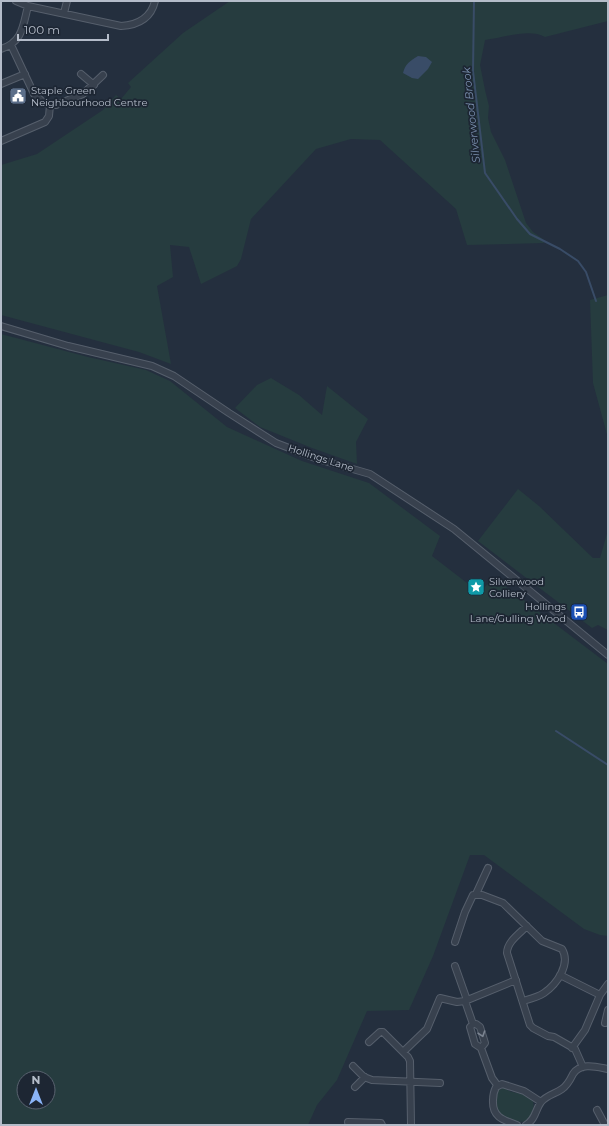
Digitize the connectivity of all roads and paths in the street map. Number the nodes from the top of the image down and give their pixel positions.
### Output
1 (16, 1) edge
2 (67, 1) edge
3 (155, 1) edge
4 (28, 6) junction
5 (64, 13) junction
6 (11, 45) junction
7 (1, 48) edge
8 (25, 74) junction
9 (82, 74) dead end
10 (103, 75) dead end
11 (1, 84) edge
12 (94, 85) junction
13 (50, 105) junction
14 (1, 141) edge
15 (1, 326) edge
16 (608, 655) edge
17 (488, 868) dead end
18 (476, 894) junction
19 (527, 926) junction
20 (455, 942) dead end
21 (455, 966) dead end
22 (560, 975) junction
23 (516, 980) junction
24 (608, 984) edge
25 (600, 995) junction
26 (466, 1000) junction
27 (523, 1001) junction
28 (608, 1010) edge
29 (605, 1023) dead end
30 (473, 1024) junction
31 (370, 1042) dead end
32 (481, 1048) junction
33 (572, 1048) junction
34 (403, 1052) junction
35 (353, 1066) dead end
36 (583, 1067) junction
37 (608, 1069) edge
38 (365, 1077) junction
39 (411, 1082) junction
40 (440, 1083) dead end
41 (498, 1086) junction
42 (355, 1087) dead end
43 (542, 1102) junction
44 (597, 1110) dead end
45 (348, 1122) dead end
46 (530, 1124) edge
47 (382, 1125) edge
48 (410, 1125) edge
49 (517, 1125) edge
50 (605, 1125) edge

1 - 4 street
2 - 5 street
3 - 5 street
4 - 5 street
4 - 6 street
6 - 7 street
6 - 8 street
8 - 11 street
8 - 13 street
9 - 12 street
10 - 12 street
12 - 13 street
13 - 14 street
15 - 16 street, Hollings Lane
17 - 18 street
18 - 19 street
18 - 20 street
19 - 22 street
19 - 23 street
21 - 26 street
22 - 25 street
22 - 27 street
23 - 26 street
23 - 27 street
24 - 25 street
25 - 33 street
26 - 30 street
26 - 34 street
27 - 33 street
28 - 29 street
30 - 32 street
30 -> 32 street
31 - 34 street
32 - 41 street
33 - 36 street
34 - 39 street
35 - 38 street
36 - 37 street
36 - 43 street
38 - 39 street
38 - 42 street
39 - 40 street
39 - 48 street
41 - 43 street
41 - 49 street
43 - 46 street
44 - 50 street
45 - 47 street

